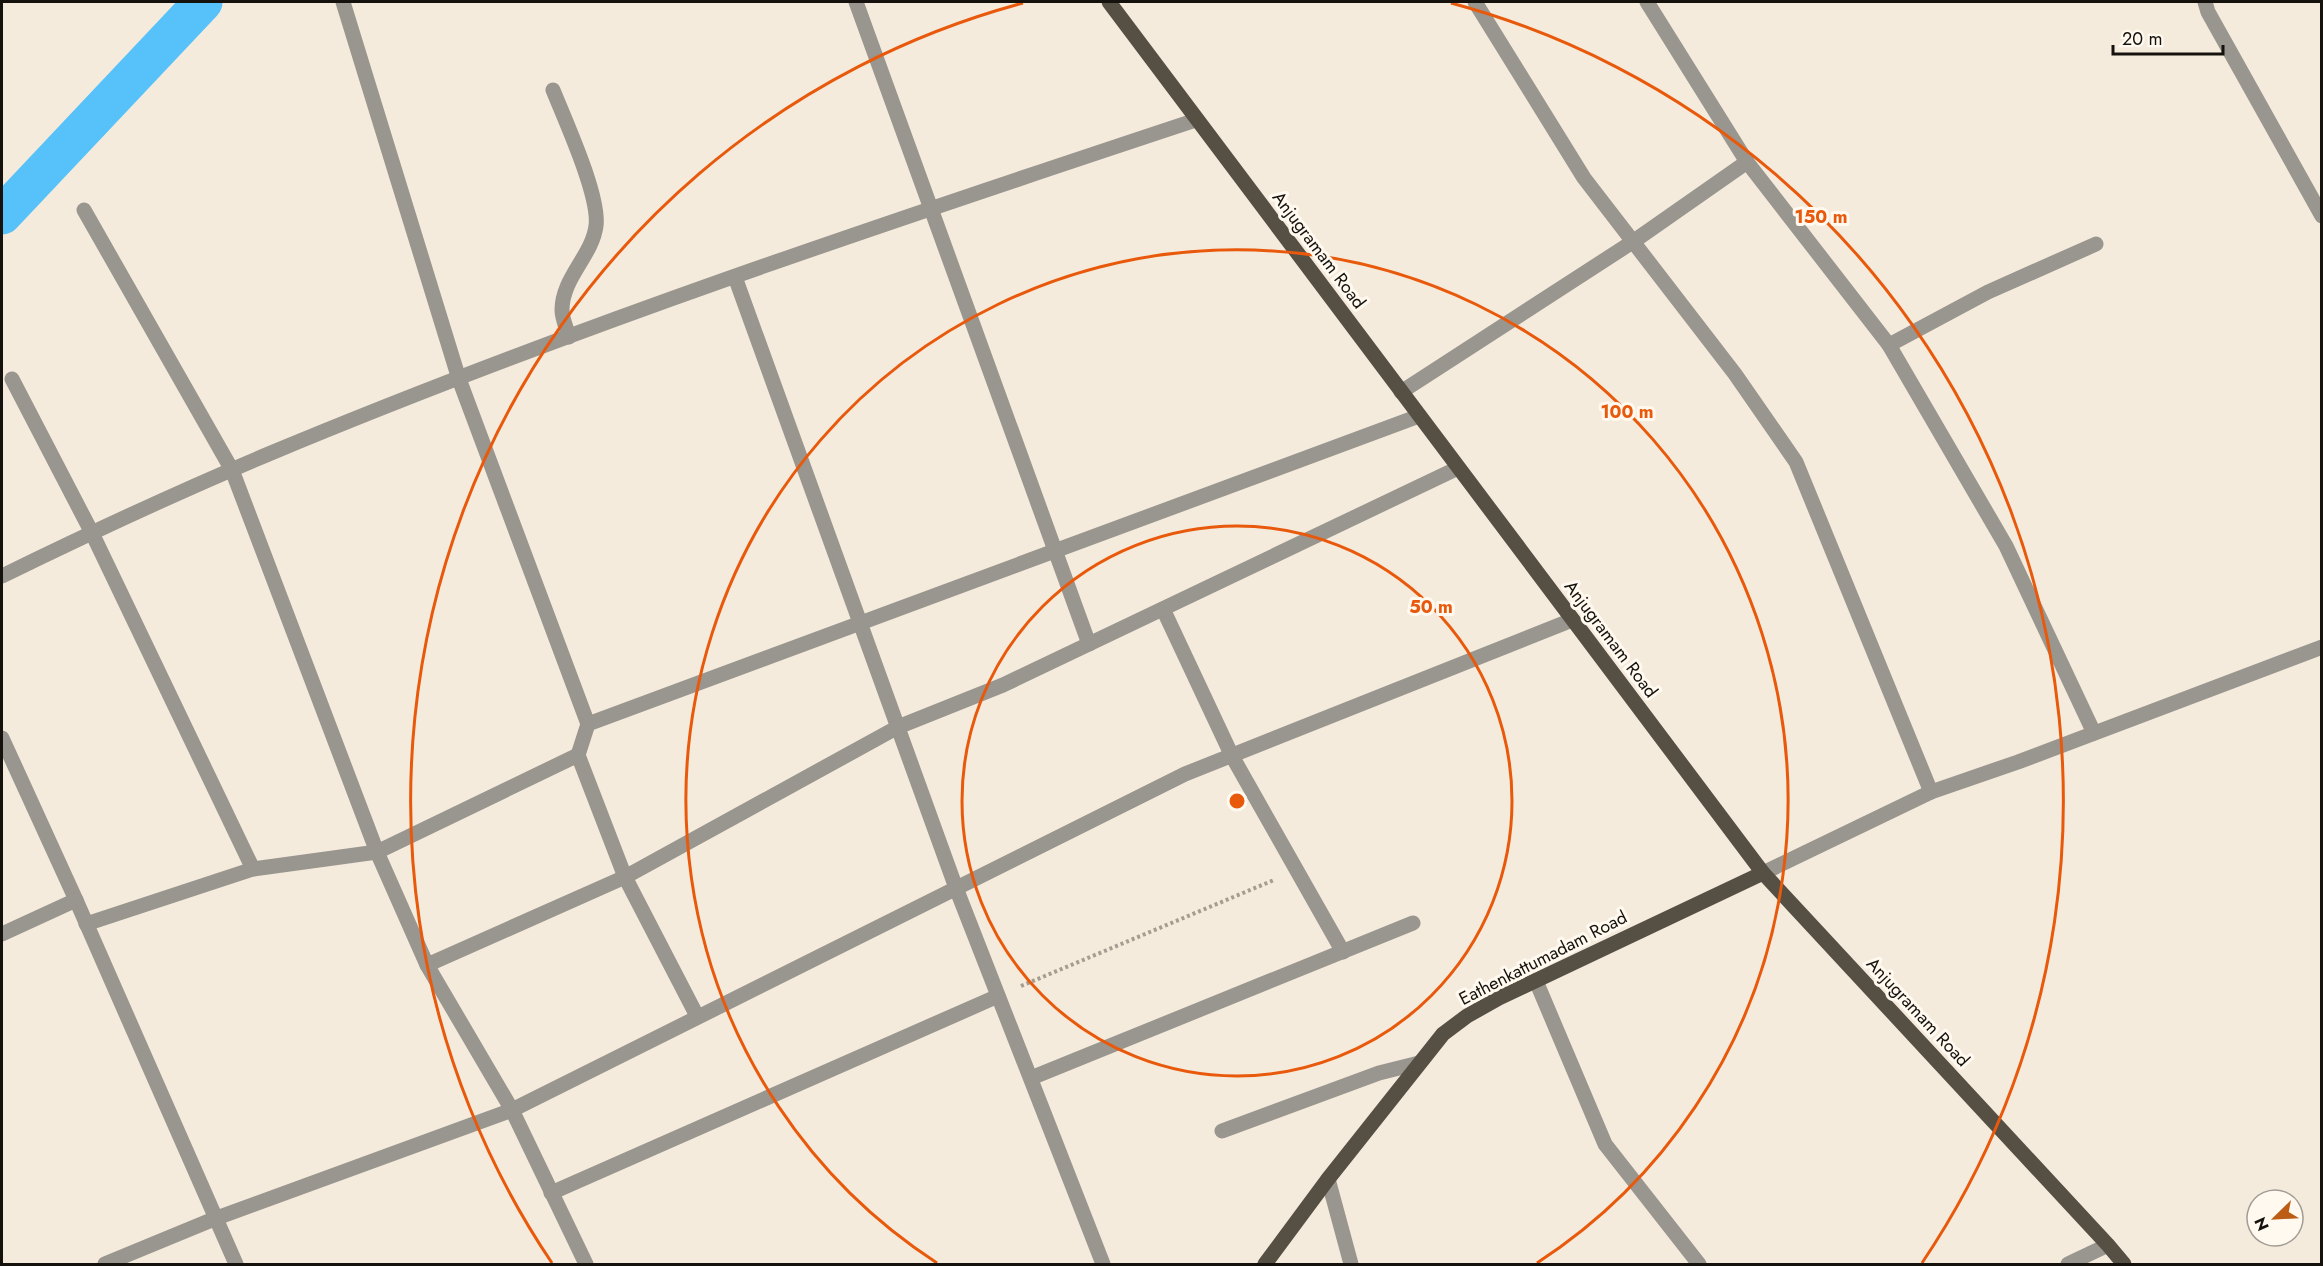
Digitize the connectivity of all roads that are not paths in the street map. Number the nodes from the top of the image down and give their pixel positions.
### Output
1 (343, 2) edge
2 (856, 2) edge
3 (1109, 2) edge
4 (1475, 2) edge
5 (1647, 2) edge
6 (2205, 2) edge
7 (553, 90) dead end
8 (1196, 120) junction
9 (1748, 162) junction
10 (931, 208) junction
11 (84, 210) dead end
12 (2322, 216) edge
13 (1634, 241) junction
14 (2096, 244) dead end
15 (735, 277) junction
16 (569, 337) junction
17 (1889, 345) junction
18 (12, 379) dead end
19 (459, 379) junction
20 (1401, 392) junction
21 (1419, 416) junction
22 (1458, 468) junction
23 (232, 470) junction
24 (92, 533) junction
25 (1055, 550) junction
26 (2, 576) edge
27 (1163, 609) junction
28 (1572, 620) junction
29 (860, 622) junction
30 (1089, 644) junction
31 (2322, 647) edge
32 (588, 724) junction
33 (898, 727) junction
34 (2094, 733) junction
35 (2, 738) edge
36 (578, 754) junction
37 (1232, 756) junction
38 (1931, 792) junction
39 (377, 852) junction
40 (253, 869) junction
41 (1763, 873) junction
42 (625, 877) junction
43 (956, 888) junction
44 (76, 900) junction
45 (1413, 923) dead end
46 (86, 924) junction
47 (2, 934) edge
48 (1343, 952) junction
49 (427, 965) junction
50 (1536, 981) junction
51 (998, 996) junction
52 (697, 1016) junction
53 (1419, 1063) junction
54 (1031, 1078) junction
55 (512, 1110) junction
56 (1222, 1131) dead end
57 (1328, 1179) junction
58 (551, 1192) junction
59 (214, 1219) junction
60 (2108, 1245) junction
61 (105, 1264) edge
62 (236, 1264) edge
63 (586, 1264) edge
64 (1104, 1264) edge
65 (1264, 1264) edge
66 (1351, 1264) edge
67 (1699, 1264) edge
68 (2068, 1264) edge
69 (2124, 1264) edge

1 - 19 street
2 - 10 street
3 - 8 main road, Anjugramam Road
4 - 13 street
5 - 9 street
6 - 12 street
7 - 16 street
8 - 10 street
8 - 20 main road, Anjugramam Road
9 - 13 street
9 - 17 street
10 - 15 street
10 - 25 street
11 - 23 street
13 - 20 street
13 - 38 street
14 - 17 street
15 - 16 street
15 - 29 street
16 - 19 street
17 - 34 street
18 - 24 street
19 - 23 street
19 - 32 street
20 - 21 main road, Anjugramam Road
21 - 22 main road, Anjugramam Road
21 - 25 street
22 - 27 street
22 - 28 main road, Anjugramam Road
23 - 24 street
23 - 39 street
24 - 26 street
24 - 40 street
25 - 29 street
25 - 30 street
27 - 30 street
27 - 37 street
28 - 37 street
28 - 41 main road, Anjugramam Road
29 - 32 street
29 - 33 street
30 - 33 street
31 - 34 street
32 - 36 street
33 - 42 street
33 - 43 street
34 - 38 street
35 - 44 street
36 - 39 street
36 - 42 street
37 - 43 street
37 - 48 street
38 - 41 street
39 - 40 street
39 - 49 street
40 - 46 street
41 - 50 main road, Eathenkattumadam Road
41 - 60 main road, Anjugramam Road
42 - 49 street
42 - 52 street
43 - 51 street
43 - 52 street
44 - 46 street
44 - 47 street
45 - 48 street
46 - 59 street
48 - 54 street
49 - 55 street
50 - 53 main road, Eathenkattumadam Road
50 - 67 street
51 - 54 street
51 - 58 street
52 - 55 street
53 - 56 street
53 - 57 main road, Eathenkattumadam Road
54 - 64 street
55 - 58 street
55 - 59 street
57 - 65 main road, Eathenkattumadam Road
57 - 66 street
58 - 63 street
59 - 61 street
59 - 62 street
60 - 68 street
60 - 69 main road, Anjugramam Road

